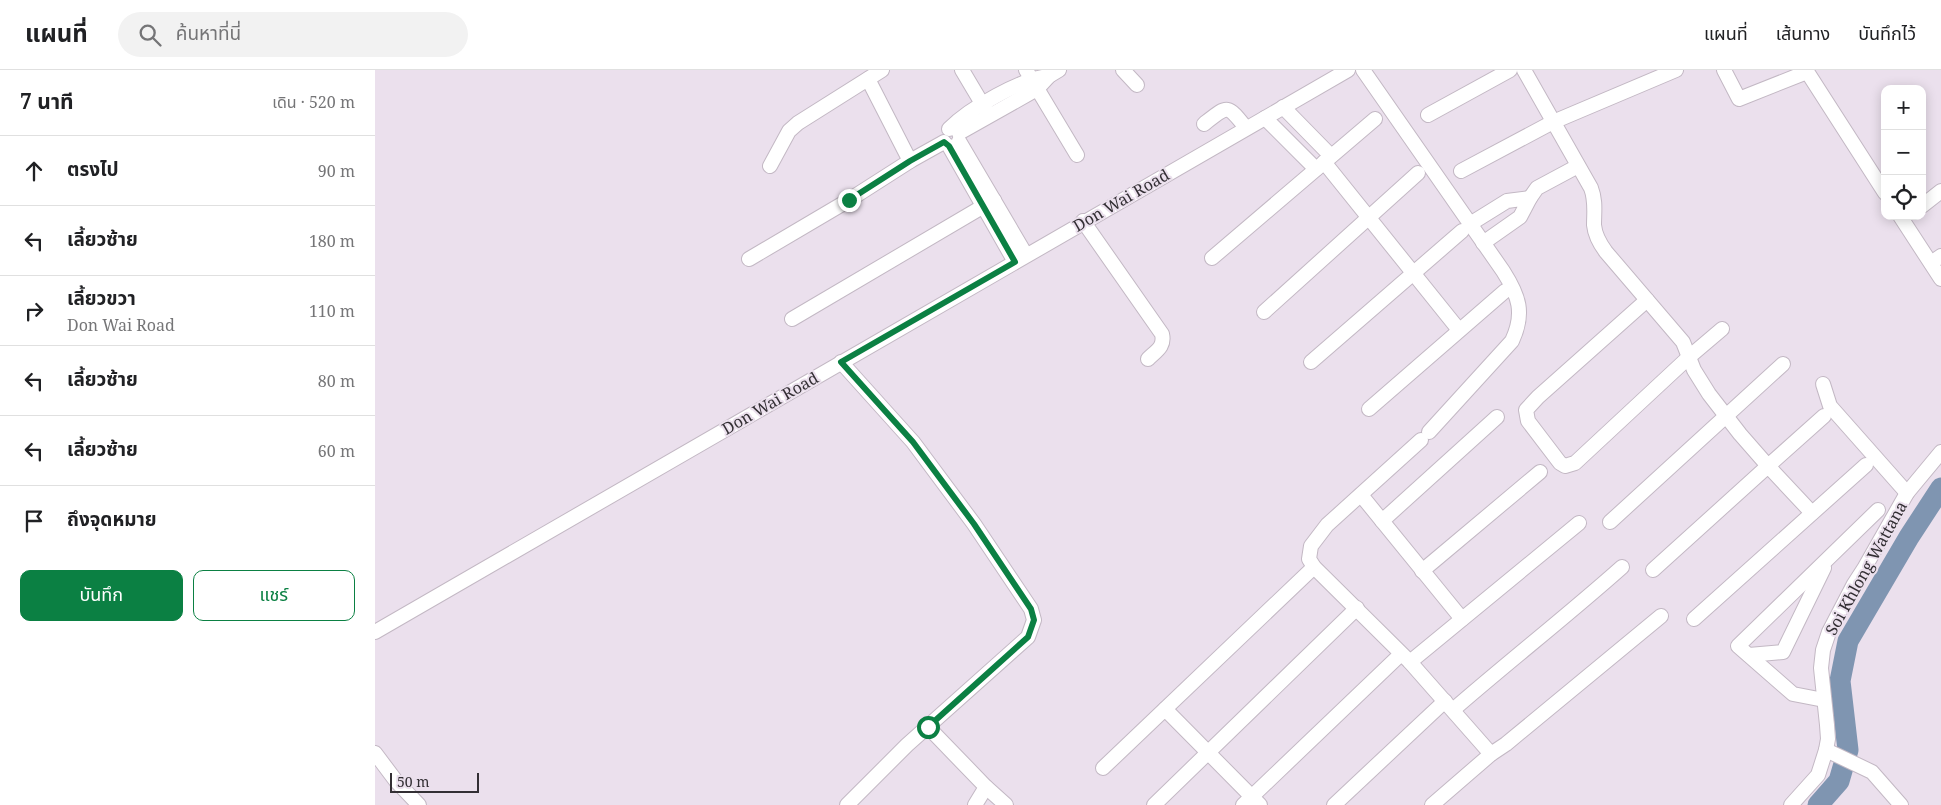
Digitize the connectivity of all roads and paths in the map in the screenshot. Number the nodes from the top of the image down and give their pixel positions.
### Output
1 (882, 70) edge
2 (962, 70) edge
3 (1123, 70) edge
4 (1363, 70) edge
5 (1510, 70) edge
6 (1524, 70) edge
7 (1676, 70) edge
8 (1724, 70) edge
9 (1807, 71) edge
10 (1339, 72) edge
11 (1054, 73) edge
12 (868, 79) junction
13 (1031, 79) edge
14 (1137, 85) dead end
15 (1283, 107) junction
16 (986, 110) junction
17 (1428, 115) dead end
18 (1265, 118) junction
19 (1375, 119) dead end
20 (1553, 122) junction
21 (1204, 124) dead end
22 (1246, 128) junction
23 (952, 138) junction
24 (1077, 155) dead end
25 (910, 161) junction
26 (1324, 162) junction
27 (770, 166) dead end
28 (1578, 166) junction
29 (1461, 171) dead end
30 (1418, 173) dead end
31 (1881, 187) edge
32 (1941, 191) edge
33 (1530, 198) junction
34 (989, 203) junction
35 (1926, 203) edge
36 (1369, 218) junction
37 (1906, 220) edge
38 (1083, 221) junction
39 (1466, 227) junction
40 (1483, 243) junction
41 (1021, 258) junction
42 (1212, 258) dead end
43 (749, 259) dead end
44 (1936, 260) edge
45 (1414, 273) junction
46 (1941, 279) edge
47 (1505, 291) dead end
48 (1647, 300) junction
49 (1263, 312) dead end
50 (792, 320) dead end
51 (1722, 329) dead end
52 (1459, 330) junction
53 (1689, 356) junction
54 (1147, 359) dead end
55 (841, 362) junction
56 (1311, 362) dead end
57 (1783, 364) dead end
58 (1823, 384) dead end
59 (1369, 409) dead end
60 (1824, 416) dead end
61 (1725, 417) junction
62 (1497, 418) dead end
63 (1941, 452) edge
64 (1866, 465) dead end
65 (1768, 466) junction
66 (1540, 472) dead end
67 (1907, 493) junction
68 (1361, 495) junction
69 (1878, 510) dead end
70 (1812, 513) junction
71 (1382, 521) junction
72 (1610, 522) dead end
73 (1579, 524) dead end
74 (1828, 559) junction
75 (1314, 567) junction
76 (1622, 567) dead end
77 (1421, 570) junction
78 (1653, 570) dead end
79 (1357, 608) junction
80 (1661, 616) dead end
81 (1462, 619) junction
82 (1694, 619) dead end
83 (375, 632) edge
84 (1749, 655) junction
85 (1406, 658) junction
86 (1824, 700) junction
87 (1449, 706) junction
88 (1165, 709) junction
89 (928, 727) junction
90 (1830, 752) junction
91 (375, 753) edge
92 (1208, 753) junction
93 (1491, 754) junction
94 (1103, 768) dead end
95 (986, 787) junction
96 (1252, 802) edge
97 (419, 805) edge
98 (847, 805) edge
99 (975, 805) edge
100 (1006, 805) edge
101 (1154, 805) edge
102 (1334, 805) edge
103 (1432, 805) edge
104 (1791, 805) edge
105 (1901, 805) edge

1 - 12 street
2 - 16 street
3 - 14 street
4 - 39 street
5 - 17 street
6 - 20 street
7 - 20 street
8 - 9 street
9 - 31 street
10 - 15 street, Don Wai Road
11 - 13 street
12 - 25 street
12 - 27 street
13 - 16 street
13 - 24 street
15 - 18 street, Don Wai Road
15 - 26 street
16 - 23 street
18 - 22 street, Don Wai Road
18 - 26 street
19 - 26 street
20 - 28 street
20 - 29 street
21 - 22 street
22 - 38 street, Don Wai Road
23 - 25 street
23 - 34 street
25 - 43 street
26 - 36 street
26 - 42 street
28 - 33 street
28 - 48 street
30 - 36 street
32 - 35 street
33 - 39 street
33 - 40 street
34 - 41 street
34 - 50 street
36 - 45 street
36 - 49 street
37 - 44 street
38 - 41 street, Don Wai Road
38 - 54 street
39 - 40 street
39 - 45 street
40 - 68 street
41 - 55 street, Don Wai Road
44 - 46 street
45 - 52 street
45 - 56 street
47 - 52 street
48 - 53 street
48 - 53 street
51 - 53 street
52 - 59 street
53 - 61 street
55 - 83 street, Don Wai Road
55 - 89 street
57 - 61 street
58 - 67 street
60 - 65 street
61 - 65 street
61 - 72 street
62 - 71 street
63 - 67 street, Soi Khlong Wattana
64 - 70 street
65 - 70 street
65 - 78 street
66 - 77 street
67 - 86 street, Soi Khlong Wattana
68 - 71 street
68 - 75 street
69 - 74 street
70 - 82 street
71 - 77 street
73 - 81 street
74 - 84 street
74 - 84 street
75 - 79 street
75 - 88 street
76 - 87 street
77 - 81 street
79 - 85 street
79 - 92 street
80 - 93 street
81 - 85 street
84 - 86 street
85 - 87 street
85 - 96 street
86 - 90 street, Soi Khlong Wattana
87 - 93 street
87 - 102 street
88 - 92 street
88 - 94 street
89 - 95 street
89 - 98 street
90 - 104 street, Soi Khlong Wattana
90 - 105 street
91 - 97 street
92 - 96 street
92 - 101 street
93 - 103 street
95 - 99 street
95 - 100 street

